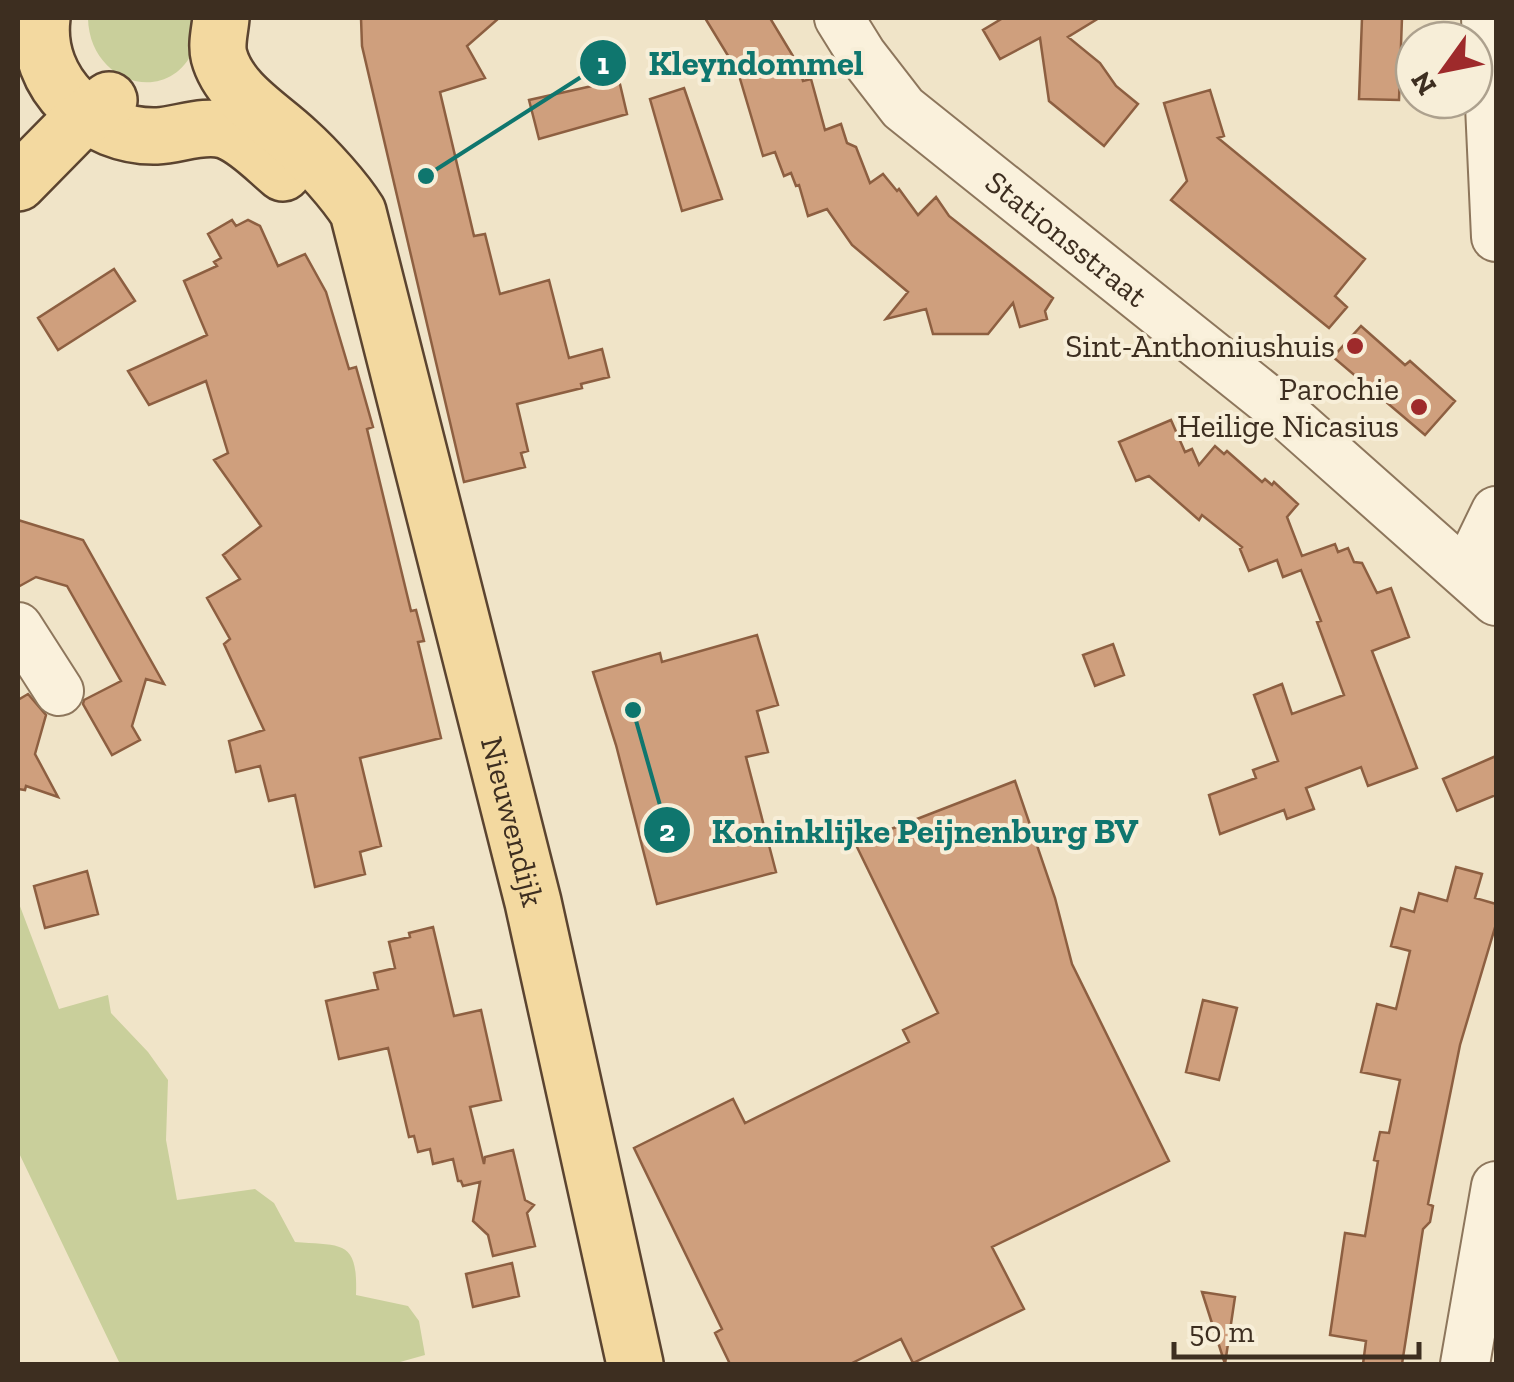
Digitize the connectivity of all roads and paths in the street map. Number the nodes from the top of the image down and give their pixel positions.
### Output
1 (42, 18) edge
2 (68, 18) edge
3 (839, 18) edge
4 (1486, 18) edge
5 (234, 40) edge
6 (90, 106) junction
7 (18, 135) edge
8 (18, 183) edge
9 (18, 208) edge
10 (1496, 237) edge
11 (376, 282) junction
12 (1496, 511) edge
13 (1481, 587) edge
14 (23, 646) edge
15 (59, 690) dead end
16 (1496, 1186) edge
17 (634, 1364) edge
18 (1465, 1364) edge

1 - 6 main road
2 - 6 main road
3 - 13 street, Stationsstraat
4 - 10 street
5 - 6 main road
5 - 11 main road, Nieuwendijk
6 - 7 main road
6 - 8 main road
6 - 9 main road
6 - 11 main road, Nieuwendijk
11 - 17 main road, Nieuwendijk
12 - 13 street
14 - 15 street
16 - 18 street

